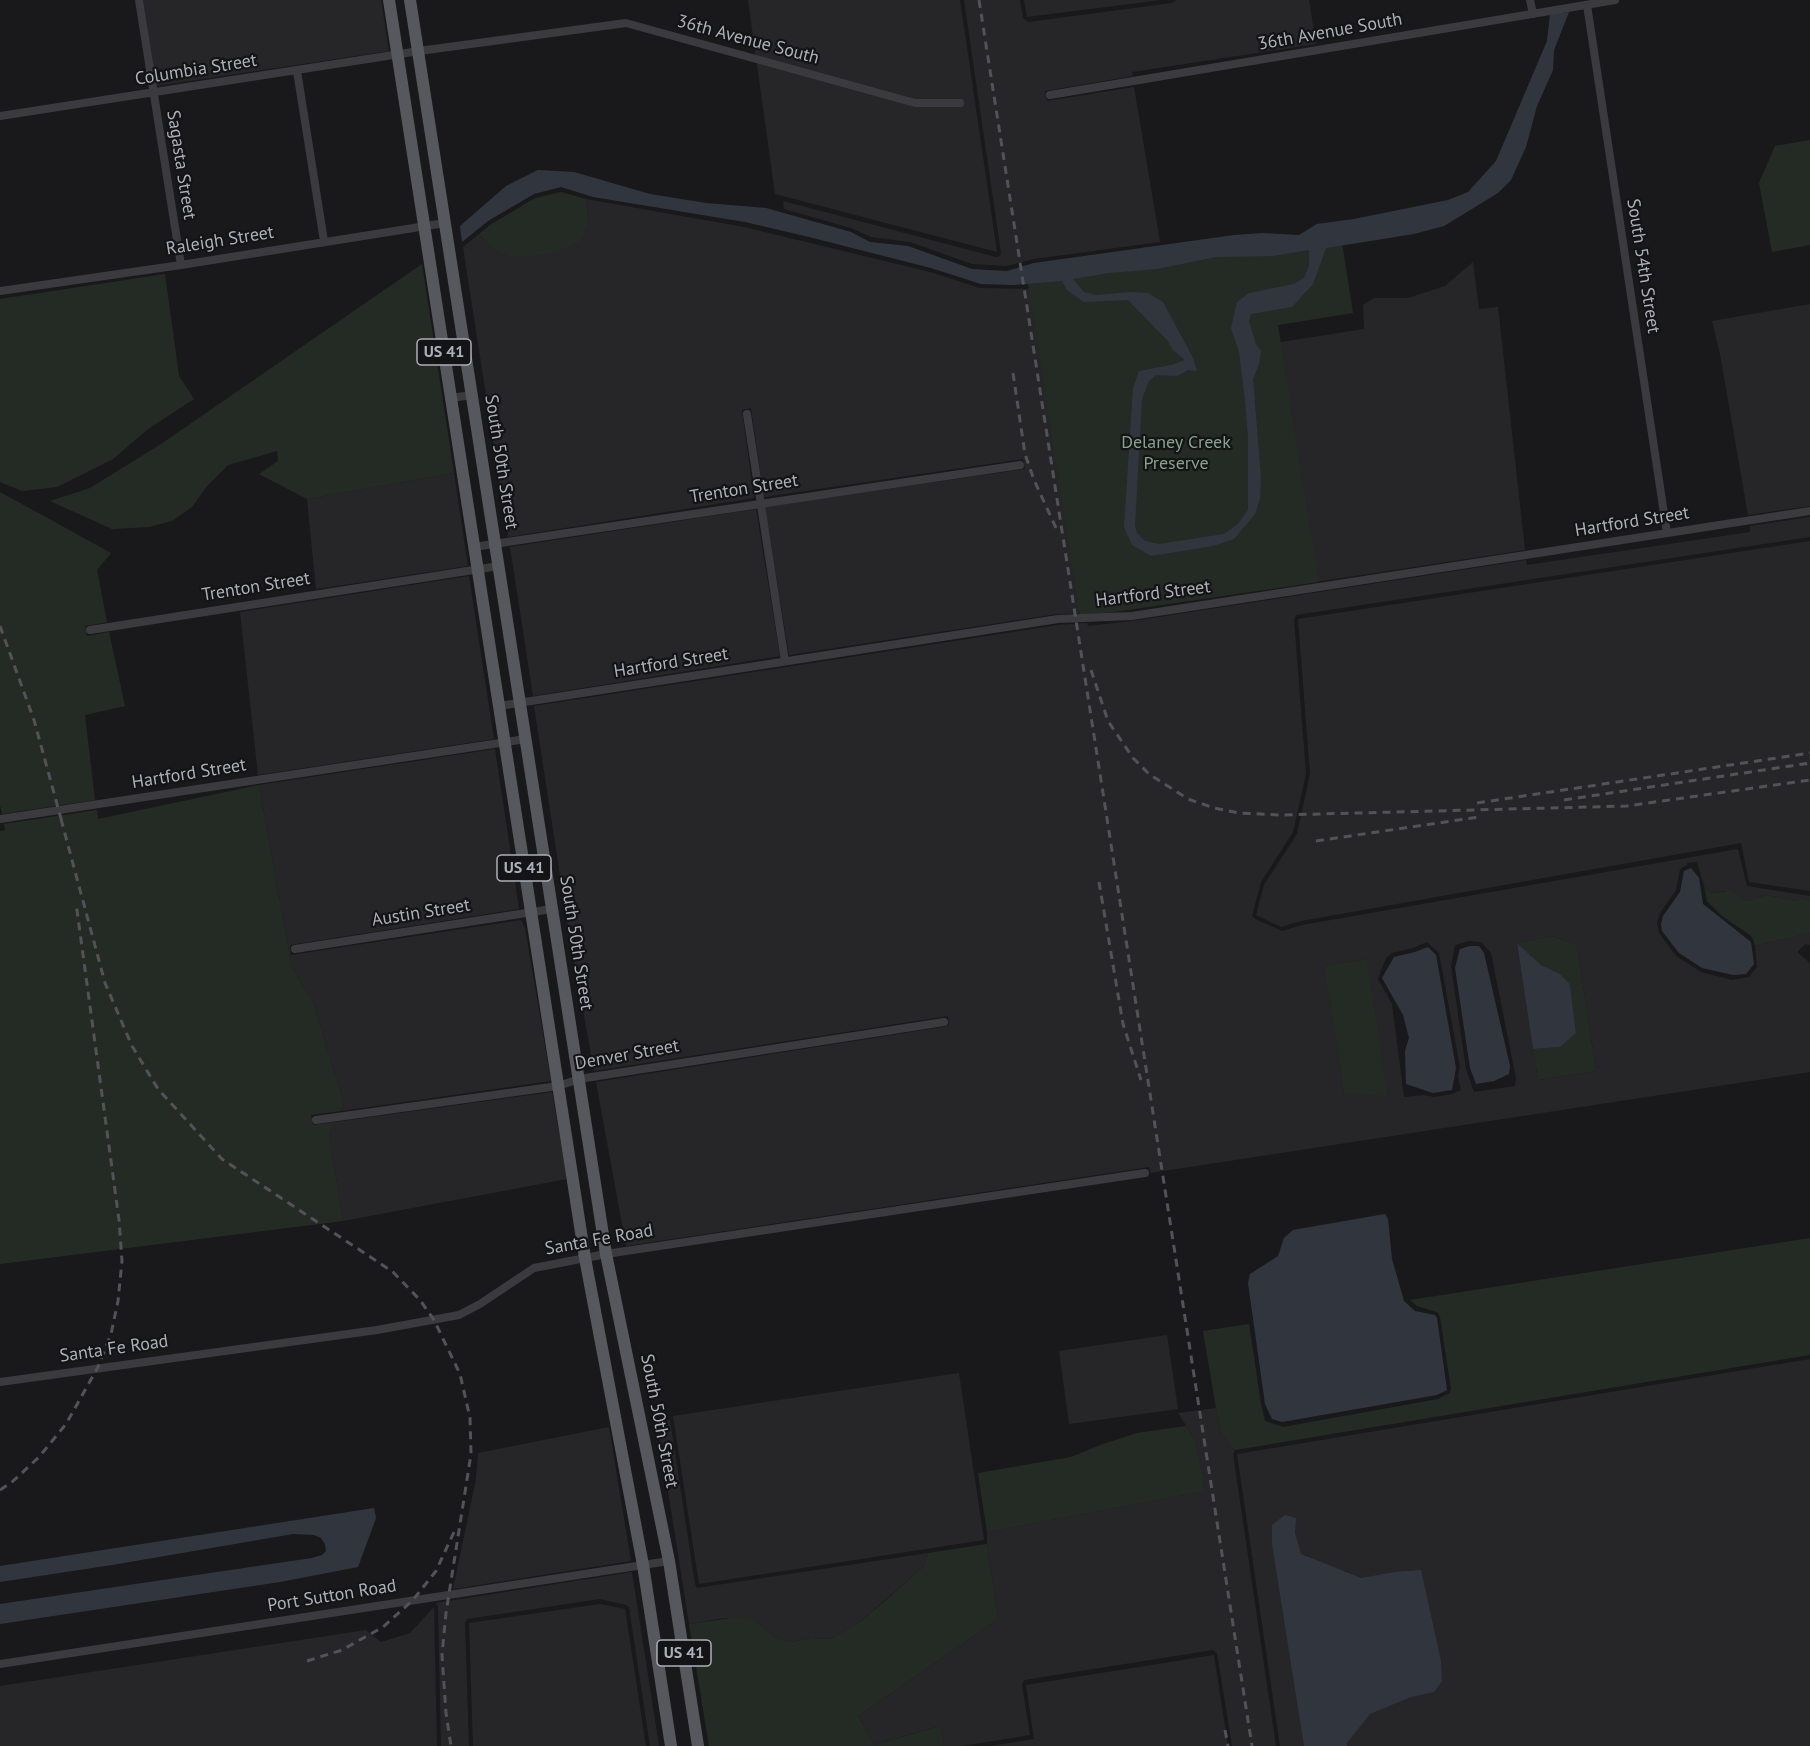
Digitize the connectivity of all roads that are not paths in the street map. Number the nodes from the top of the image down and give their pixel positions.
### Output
1 (139, 0) edge
2 (389, 0) edge
3 (410, 0) edge
4 (1530, 0) edge
5 (1615, 0) edge
6 (1587, 4) junction
7 (1533, 14) junction
8 (419, 51) junction
9 (397, 55) junction
10 (297, 71) junction
11 (152, 93) junction
12 (1050, 95) dead end
13 (960, 103) dead end
14 (0, 116) edge
15 (445, 223) junction
16 (424, 226) junction
17 (324, 241) junction
18 (181, 265) junction
19 (0, 291) edge
20 (472, 395) junction
21 (451, 398) junction
22 (747, 414) dead end
23 (1020, 465) dead end
24 (760, 503) junction
25 (1810, 511) edge
26 (1667, 533) junction
27 (495, 544) junction
28 (474, 547) junction
29 (499, 566) junction
30 (477, 570) junction
31 (90, 630) dead end
32 (785, 661) junction
33 (520, 703) junction
34 (499, 706) junction
35 (526, 740) junction
36 (504, 743) junction
37 (0, 819) edge
38 (552, 909) junction
39 (531, 913) junction
40 (295, 949) dead end
41 (944, 1022) dead end
42 (579, 1079) junction
43 (558, 1086) junction
44 (316, 1119) dead end
45 (1145, 1173) dead end
46 (606, 1254) junction
47 (585, 1258) junction
48 (0, 1382) edge
49 (669, 1561) junction
50 (643, 1565) junction
51 (0, 1664) edge
52 (671, 1746) edge
53 (698, 1746) edge

1 - 11 street, Sagasta Street
2 - 9 main road, US 41
3 - 8 main road, South 50th Street / US 41
4 - 7 street
5 - 6 street, 36th Avenue South
6 - 7 street, 36th Avenue South
6 - 26 street, South 54th Street
7 - 12 street, 36th Avenue South
8 - 9 street, 36th Avenue South
8 - 13 street, 36th Avenue South
8 - 15 main road, South 50th Street / US 41
9 - 10 street, Columbia Street
9 - 16 main road, US 41
10 - 11 street, Columbia Street
10 - 17 street
11 - 14 street, Columbia Street
11 - 18 street, Sagasta Street
15 - 16 street, Raleigh Street
15 - 20 main road, South 50th Street / US 41
16 - 17 street, Raleigh Street
16 - 21 main road, US 41
17 - 18 street, Raleigh Street
18 - 19 street, Raleigh Street
20 - 21 street
20 - 27 main road, South 50th Street / US 41
21 - 28 main road, US 41
22 - 24 street
23 - 24 street, Trenton Street
24 - 27 street, Trenton Street
24 - 32 street
25 - 26 street, Hartford Street
26 - 32 street, Hartford Street
27 - 28 street, Trenton Street
27 - 29 main road, South 50th Street / US 41
28 - 30 main road, US 41
29 - 30 street, Trenton Street
29 - 33 main road, South 50th Street / US 41
30 - 31 street, Trenton Street
30 - 34 main road, US 41
32 - 33 street, Hartford Street
33 - 34 street, Hartford Street
33 - 35 main road, South 50th Street / US 41
34 - 36 main road, US 41
35 - 36 street, Hartford Street
35 - 38 main road, South 50th Street / US 41
36 - 37 street, Hartford Street
36 - 39 main road, US 41
38 - 39 street, Austin Street
38 - 42 main road, South 50th Street / US 41
39 - 40 street, Austin Street
39 - 43 main road, US 41
41 - 42 street, Denver Street
42 - 43 street, Denver Street
42 - 46 main road, South 50th Street / US 41
43 - 44 street, Denver Street
43 - 47 main road, US 41
45 - 46 street, Santa Fe Road
46 - 47 street, Santa Fe Road
46 - 49 main road, South 50th Street / US 41
47 - 48 street, Santa Fe Road
47 - 50 main road, US 41
49 - 50 street, Port Sutton Road
49 - 53 main road, South 50th Street / US 41
50 - 51 street, Port Sutton Road
50 - 52 main road, US 41

